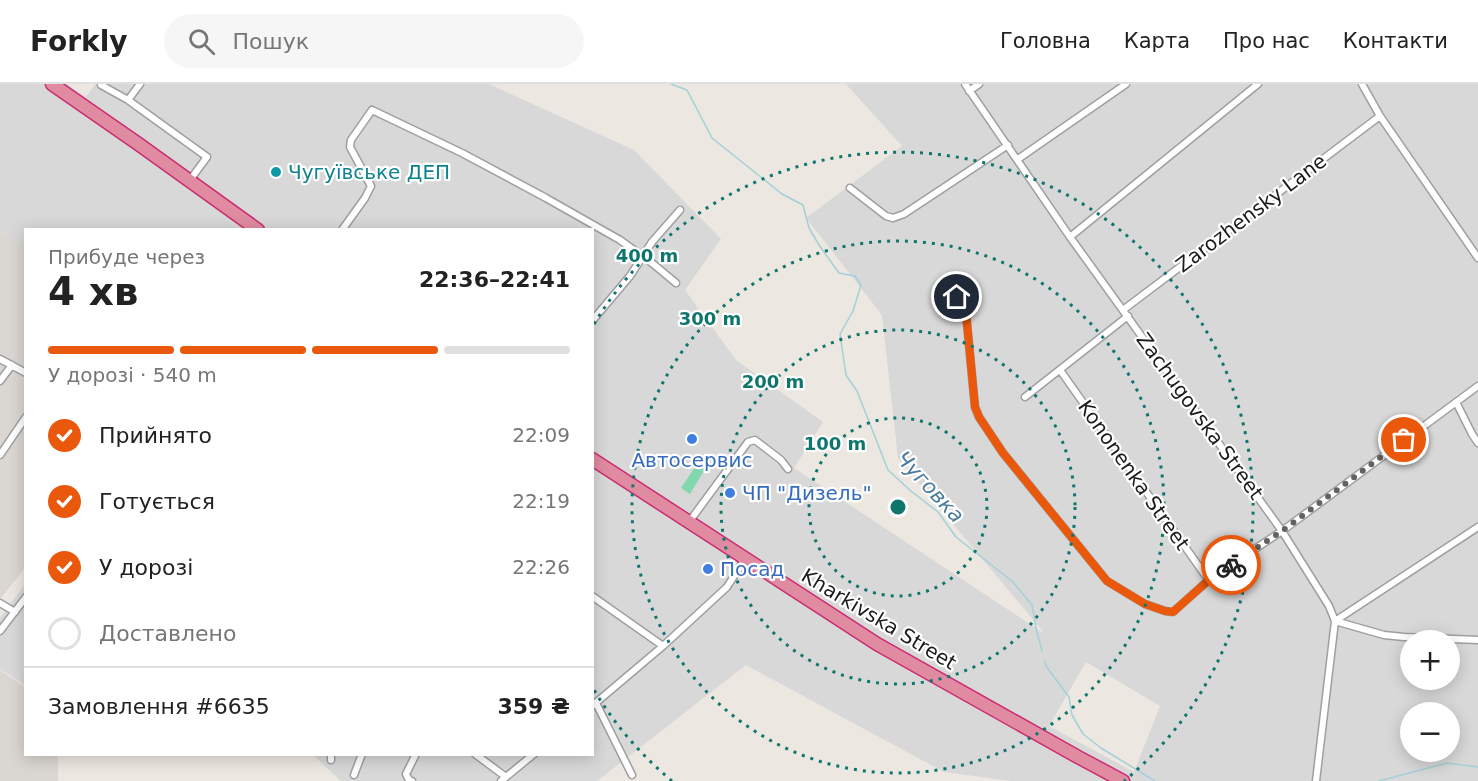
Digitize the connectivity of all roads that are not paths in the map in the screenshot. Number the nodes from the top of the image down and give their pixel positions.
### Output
1 (52, 84) edge
2 (140, 84) edge
3 (964, 84) edge
4 (979, 84) edge
5 (1126, 84) edge
6 (1258, 84) edge
7 (101, 85) edge
8 (1364, 85) edge
9 (969, 90) junction
10 (128, 100) junction
11 (1380, 116) junction
12 (1008, 145) junction
13 (1018, 159) junction
14 (190, 180) junction
15 (850, 188) dead end
16 (680, 210) dead end
17 (255, 228) edge
18 (343, 228) edge
19 (1070, 237) junction
20 (642, 258) junction
21 (1478, 258) edge
22 (676, 284) dead end
23 (957, 297) dead end
24 (1123, 310) junction
25 (1128, 316) junction
26 (594, 319) edge
27 (0, 359) edge
28 (12, 364) junction
29 (1060, 370) junction
30 (24, 372) edge
31 (0, 381) edge
32 (1478, 386) edge
33 (1025, 396) dead end
34 (1456, 402) junction
35 (24, 420) edge
36 (1478, 443) edge
37 (0, 455) edge
38 (594, 460) edge
39 (788, 470) dead end
40 (689, 522) junction
41 (1478, 527) edge
42 (1282, 531) junction
43 (745, 559) junction
44 (1211, 578) junction
45 (594, 597) edge
46 (24, 600) edge
47 (0, 603) edge
48 (15, 612) junction
49 (1335, 621) junction
50 (0, 631) edge
51 (1478, 640) edge
52 (663, 646) junction
53 (594, 705) edge
54 (361, 756) edge
55 (415, 756) edge
56 (478, 756) edge
57 (532, 756) edge
58 (632, 775) dead end
59 (354, 776) dead end
60 (504, 779) edge
61 (412, 781) edge
62 (1123, 781) edge
63 (1316, 781) edge

1 - 14 highway
2 - 10 street
3 - 9 street, Zachugovska Street
4 - 9 street
5 - 13 street
6 - 19 street
7 - 10 street
8 - 11 street
9 - 12 street, Zachugovska Street
10 - 14 street
11 - 21 street
11 - 24 street, Zarozhensky Lane
12 - 13 street, Zachugovska Street
12 - 15 street
13 - 19 street, Zachugovska Street
14 - 17 highway
16 - 20 street
18 - 20 street
19 - 24 street, Zachugovska Street
20 - 22 street
20 - 26 street
23 - 44 street
24 - 25 street, Zachugovska Street
25 - 29 street
25 - 42 street, Zachugovska Street
27 - 28 street
28 - 30 street
28 - 31 street
29 - 33 street
29 - 44 street, Kononenka Street
32 - 34 street
34 - 36 street
34 - 42 street
35 - 37 street
38 - 40 highway, Kharkivska Street
39 - 40 street
40 - 43 highway, Kharkivska Street
41 - 49 street
42 - 44 street
42 - 49 street, Zachugovska Street
43 - 52 street
43 - 62 highway, Kharkivska Street
45 - 52 street
46 - 48 street
47 - 48 street
48 - 50 street
49 - 51 street
49 - 63 street
52 - 53 street
53 - 58 street
54 - 59 street
55 - 61 street
56 - 60 street
57 - 60 street

